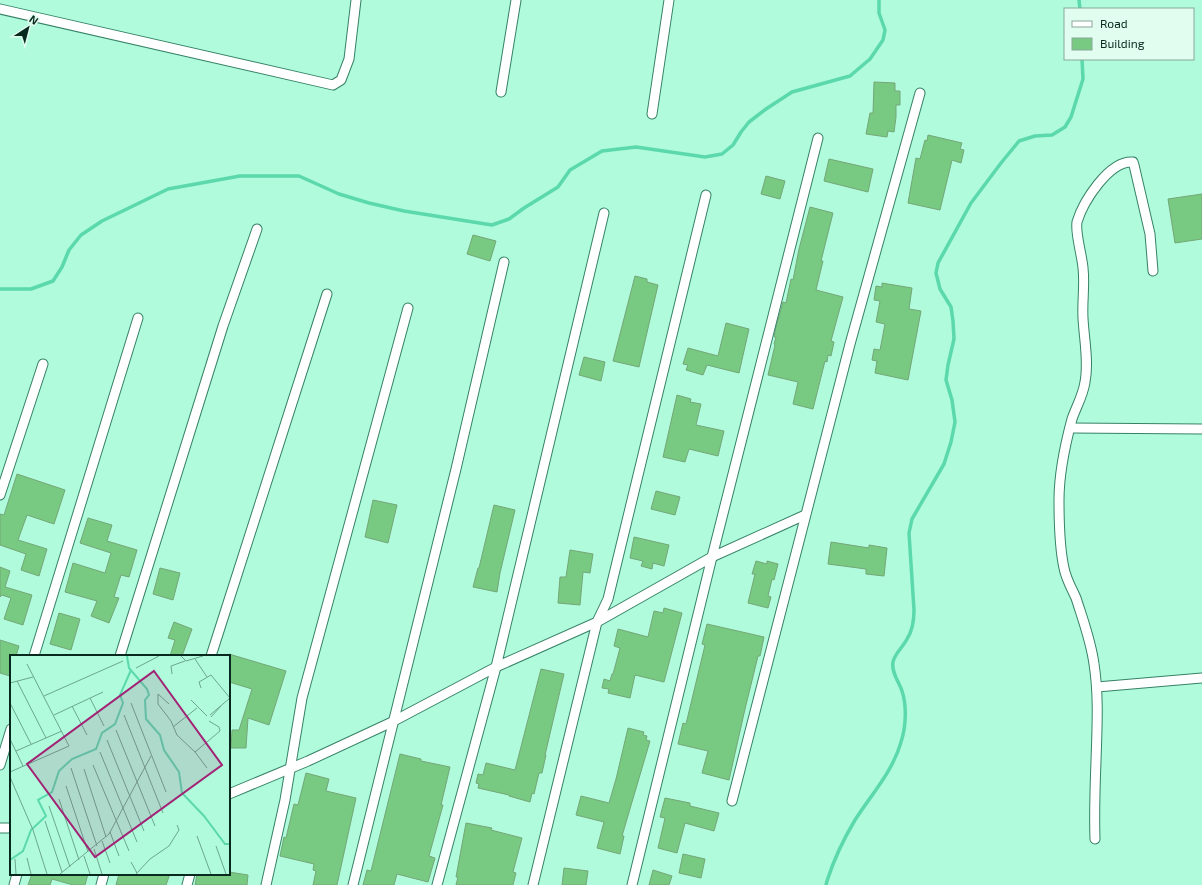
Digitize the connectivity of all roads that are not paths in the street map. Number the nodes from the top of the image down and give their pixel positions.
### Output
1 (356, 0) edge
2 (516, 0) edge
3 (669, 0) edge
4 (0, 9) edge
5 (501, 92) dead end
6 (920, 93) dead end
7 (652, 114) dead end
8 (818, 138) dead end
9 (706, 195) dead end
10 (604, 213) dead end
11 (257, 229) dead end
12 (504, 262) dead end
13 (1154, 271) dead end
14 (327, 294) dead end
15 (408, 308) dead end
16 (138, 318) dead end
17 (43, 364) dead end
18 (1070, 428) junction
19 (1202, 429) edge
20 (0, 495) edge
21 (805, 515) junction
22 (712, 557) junction
23 (597, 622) junction
24 (34, 655) edge
25 (120, 655) edge
26 (211, 655) edge
27 (496, 667) junction
28 (1202, 678) edge
29 (1097, 687) junction
30 (392, 722) junction
31 (10, 732) edge
32 (0, 765) edge
33 (289, 769) junction
34 (230, 794) edge
35 (732, 801) dead end
36 (1095, 840) dead end
37 (17, 875) edge
38 (104, 875) edge
39 (190, 875) edge
40 (14, 885) edge
41 (101, 885) edge
42 (187, 885) edge
43 (266, 885) edge
44 (353, 885) edge
45 (437, 885) edge
46 (533, 885) edge
47 (632, 885) edge

1 - 4 street
2 - 5 street
3 - 7 street
6 - 21 street
8 - 22 street
9 - 23 street
10 - 27 street
11 - 25 street
12 - 30 street
13 - 18 street
14 - 26 street
15 - 33 street
16 - 24 street
17 - 20 street
18 - 19 street
18 - 29 street
21 - 22 street
21 - 35 street
22 - 23 street
22 - 47 street
23 - 27 street
23 - 46 street
27 - 30 street
27 - 45 street
28 - 29 street
29 - 36 street
30 - 33 street
30 - 44 street
31 - 32 street
33 - 34 street
33 - 43 street
37 - 40 street
38 - 41 street
39 - 42 street

